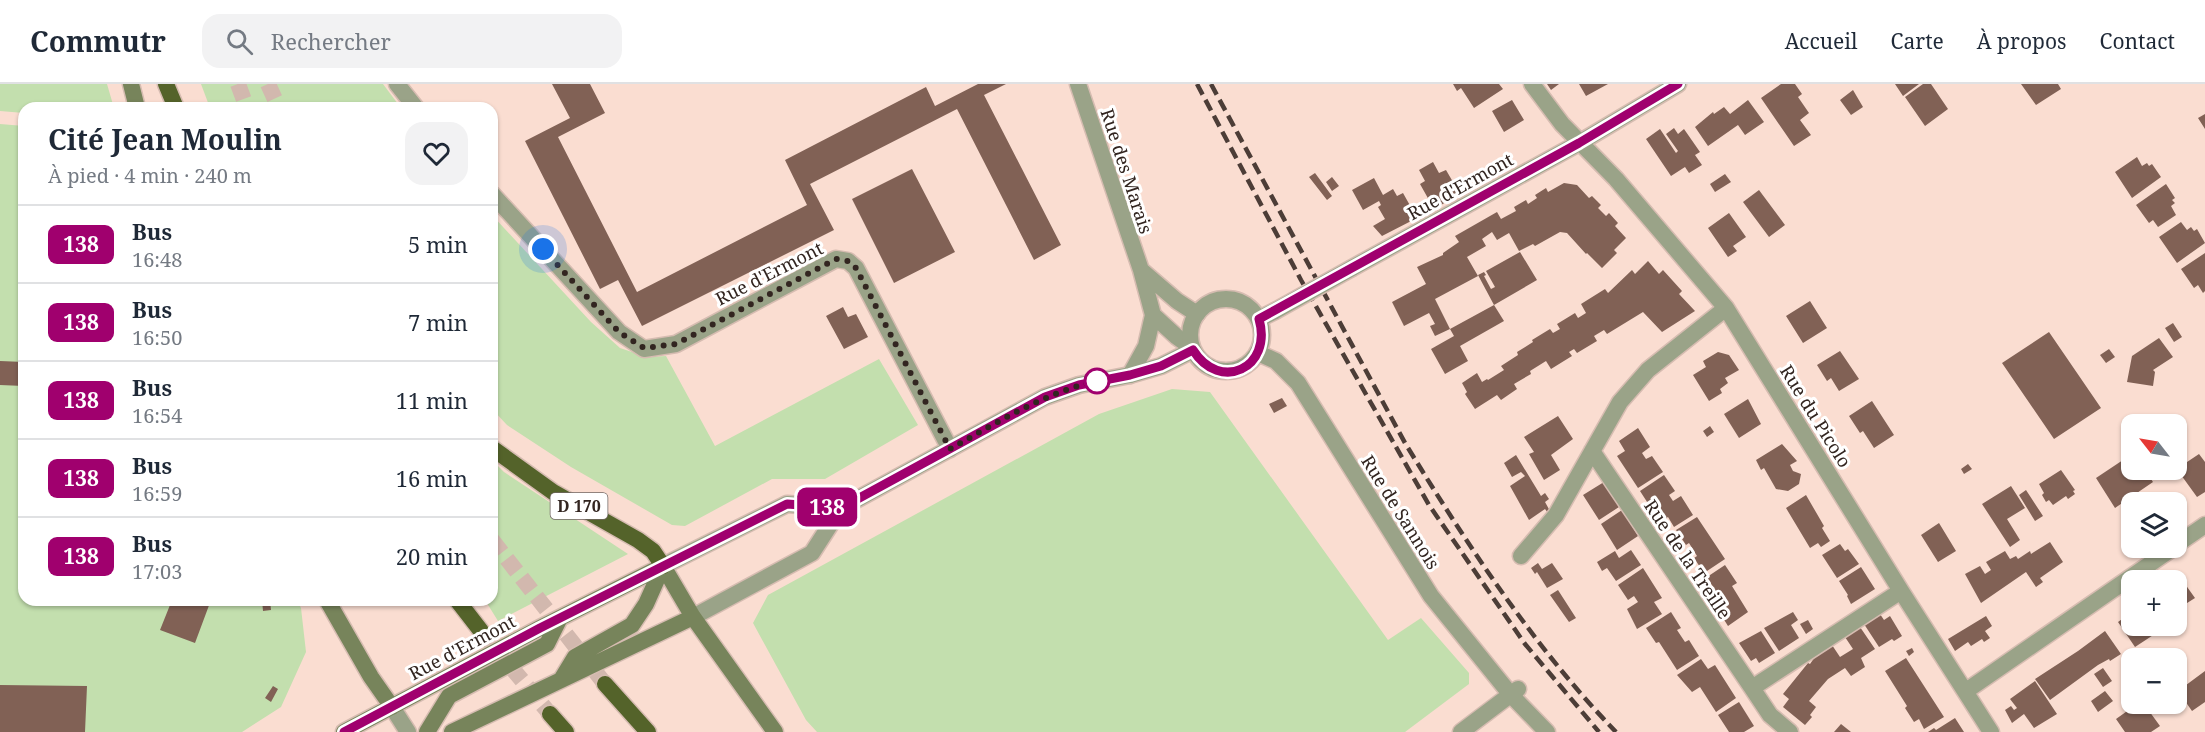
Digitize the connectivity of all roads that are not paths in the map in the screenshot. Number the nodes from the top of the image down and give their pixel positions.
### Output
1 (131, 84) edge
2 (166, 84) edge
3 (398, 84) edge
4 (1078, 84) edge
5 (1532, 84) edge
6 (1678, 84) edge
7 (136, 102) edge
8 (174, 102) edge
9 (412, 102) edge
10 (1579, 143) junction
11 (498, 201) edge
12 (1141, 270) junction
13 (1726, 308) junction
14 (1197, 314) junction
15 (1153, 315) junction
16 (1259, 319) junction
17 (1192, 349) junction
18 (1258, 354) junction
19 (1130, 375) junction
20 (950, 449) junction
21 (1592, 451) junction
22 (498, 452) edge
23 (841, 508) junction
24 (2205, 525) edge
25 (2187, 537) edge
26 (1521, 556) dead end
27 (2159, 558) edge
28 (663, 566) junction
29 (1901, 591) junction
30 (330, 606) edge
31 (462, 606) edge
32 (693, 617) junction
33 (560, 618) junction
34 (482, 631) tunnel mouth
35 (561, 680) junction
36 (605, 684) tunnel mouth
37 (1752, 688) junction
38 (1515, 691) junction
39 (1966, 691) junction
40 (392, 707) junction
41 (550, 714) tunnel mouth
42 (344, 732) edge
43 (408, 732) edge
44 (427, 732) edge
45 (452, 732) edge
46 (566, 732) edge
47 (648, 732) edge
48 (775, 732) edge
49 (1461, 732) edge
50 (1546, 732) edge
51 (1790, 732) edge
52 (1992, 732) edge

1 - 7 main road
2 - 8 highway
3 - 9 street
4 - 12 street, Rue des Marais
5 - 10 street, Rue du Picolo
6 - 10 street, Rue d'Ermont
10 - 13 street, Rue du Picolo
10 - 16 street, Rue d'Ermont, bridge
11 - 20 street, Rue d'Ermont
12 - 14 street
12 - 15 street, Rue des Marais
13 - 21 street
13 - 29 street, Rue du Picolo
14 - 16 street
14 - 17 street
15 - 17 street
15 - 19 street, Rue des Marais
16 - 18 street
17 - 18 street
17 - 19 street
18 - 38 street, Rue de Sannois
19 - 20 street
20 - 23 street
21 - 26 street
21 - 37 street, Rue de la Treille
22 - 28 highway, D 170
23 - 28 street
23 - 32 street
24 - 25 street
27 - 39 street
28 - 32 main road
28 - 33 main road, Rue d'Ermont
28 - 35 main road
29 - 37 street
29 - 39 street, Rue du Picolo
30 - 40 main road
31 - 34 highway
32 - 35 main road
32 - 48 main road
33 - 40 main road, Rue d'Ermont
33 - 44 main road
35 - 45 main road
36 - 47 highway
37 - 51 street, Rue de la Treille
38 - 49 street
38 - 50 street, Rue de Sannois
39 - 52 street, Rue du Picolo
40 - 42 main road, Rue d'Ermont
40 - 43 street
41 - 46 highway

